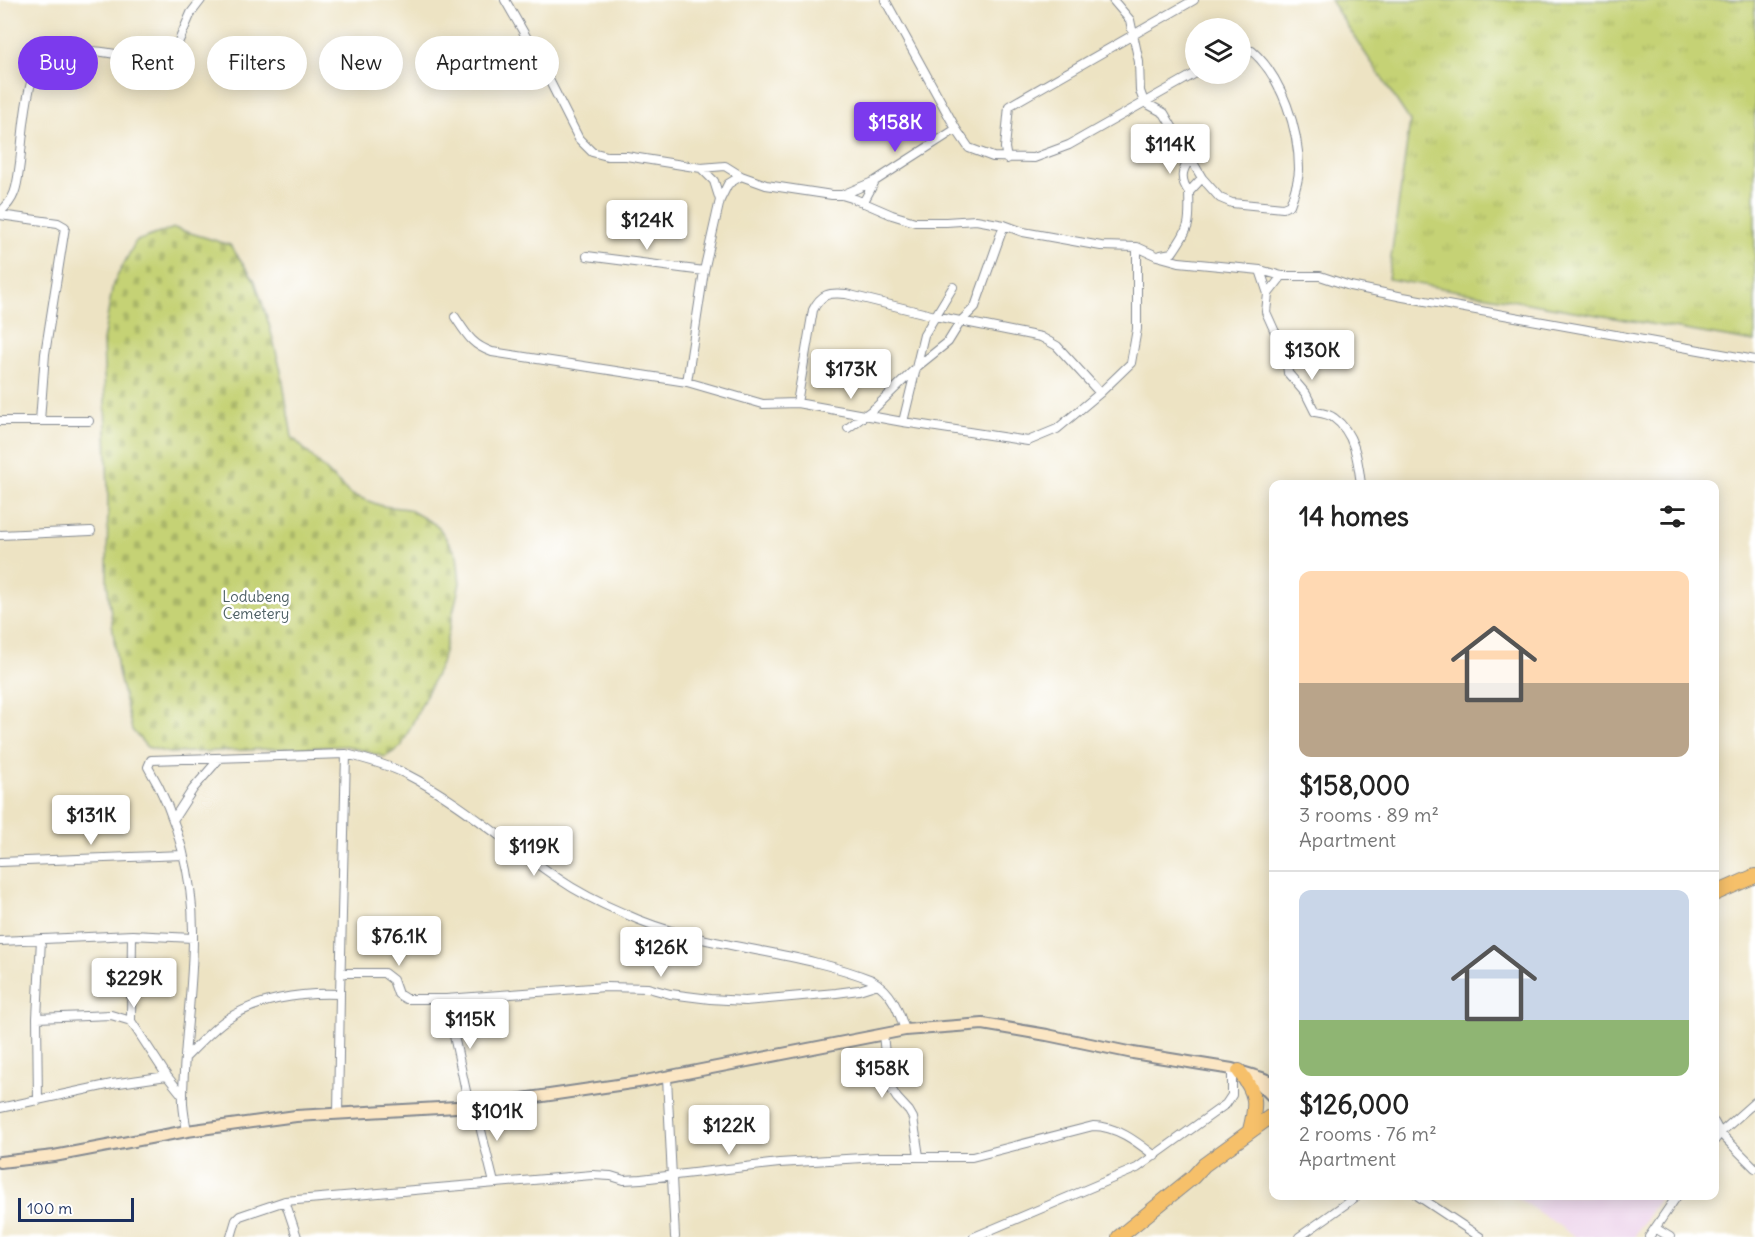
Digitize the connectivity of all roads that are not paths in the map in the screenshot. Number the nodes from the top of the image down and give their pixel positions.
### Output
1 (201, 0) edge
2 (505, 0) edge
3 (885, 0) edge
4 (1113, 0) edge
5 (1194, 0) edge
6 (1134, 36) junction
7 (1251, 51) edge
8 (1185, 79) edge
9 (1144, 102) junction
10 (956, 129) junction
11 (1007, 159) junction
12 (1190, 159) junction
13 (701, 168) junction
14 (741, 176) junction
15 (1202, 178) junction
16 (875, 181) junction
17 (1189, 192) junction
18 (842, 195) junction
19 (720, 200) junction
20 (863, 202) junction
21 (0, 214) edge
22 (1004, 225) junction
23 (1137, 247) junction
24 (1172, 253) junction
25 (587, 256) dead end
26 (1157, 256) junction
27 (1179, 262) junction
28 (1260, 270) junction
29 (704, 271) junction
30 (1282, 276) junction
31 (953, 287) dead end
32 (1268, 294) junction
33 (935, 316) junction
34 (455, 317) dead end
35 (961, 321) junction
36 (1755, 360) edge
37 (918, 366) junction
38 (687, 382) junction
39 (1100, 393) junction
40 (796, 403) junction
41 (865, 416) junction
42 (0, 421) edge
43 (40, 421) junction
44 (89, 421) dead end
45 (903, 422) junction
46 (848, 428) dead end
47 (1361, 480) edge
48 (91, 531) dead end
49 (0, 535) edge
50 (346, 754) junction
51 (219, 759) junction
52 (173, 820) junction
53 (183, 855) junction
54 (0, 862) edge
55 (1755, 876) edge
56 (1719, 892) edge
57 (132, 935) junction
58 (193, 938) junction
59 (41, 939) junction
60 (0, 941) edge
61 (341, 973) junction
62 (878, 984) junction
63 (340, 994) junction
64 (446, 999) junction
65 (37, 1017) junction
66 (131, 1021) junction
67 (904, 1030) junction
68 (883, 1034) junction
69 (186, 1057) junction
70 (1239, 1071) junction
71 (167, 1077) junction
72 (667, 1078) junction
73 (1269, 1081) edge
74 (1269, 1092) edge
75 (183, 1096) junction
76 (38, 1101) junction
77 (1755, 1102) edge
78 (472, 1106) junction
79 (0, 1108) edge
80 (338, 1114) junction
81 (1269, 1117) edge
82 (1269, 1128) edge
83 (1250, 1130) junction
84 (187, 1131) junction
85 (1720, 1133) joint
86 (919, 1156) junction
87 (1155, 1156) junction
88 (0, 1162) edge
89 (1755, 1168) edge
90 (671, 1175) junction
91 (1192, 1177) junction
92 (494, 1183) junction
93 (1351, 1200) edge
94 (1424, 1200) edge
95 (1674, 1200) edge
96 (285, 1201) junction
97 (1655, 1228) junction
98 (231, 1237) edge
99 (297, 1237) edge
100 (675, 1237) edge
101 (974, 1237) edge
102 (1119, 1237) edge
103 (1299, 1237) edge
104 (1480, 1237) edge
105 (1649, 1237) edge
106 (1670, 1237) edge

1 - 21 street
2 - 13 street
3 - 10 street
4 - 6 street
5 - 6 street
6 - 9 street
6 - 11 street
7 - 15 street
8 - 9 street
9 - 11 street
9 - 12 street
10 - 11 street
10 - 16 street
12 - 15 street
12 - 17 street
13 - 14 street
13 - 19 street
14 - 18 street
14 - 19 street
15 - 17 street
16 - 18 street
16 - 20 street
17 - 24 street
18 - 20 street
19 - 29 street
20 - 22 street
21 - 43 street
22 - 23 street
22 - 35 street
23 - 26 street
23 - 39 street
24 - 26 street
24 - 27 street
25 - 29 street
26 - 27 street
27 - 28 street
28 - 30 street
28 - 32 street
29 - 38 street
30 - 32 street
30 - 36 street
31 - 33 street
32 - 47 street
33 - 35 street
33 - 37 street
33 - 40 street
34 - 38 street
35 - 37 street
35 - 39 street
37 - 41 street
37 - 45 street
38 - 40 street
39 - 45 street
40 - 41 street
41 - 45 street
41 - 46 street
42 - 43 street
43 - 44 street
48 - 49 street
50 - 51 street
50 - 61 street
50 - 62 street
51 - 52 street
51 - 52 street
52 - 53 street
53 - 54 street
53 - 58 street
55 - 56 highway
57 - 58 street
57 - 59 street
57 - 66 street
58 - 69 street
59 - 60 street
59 - 65 street
61 - 63 street
61 - 64 street
62 - 64 street
62 - 67 street
63 - 69 street
63 - 80 street
64 - 78 street
65 - 66 street
65 - 76 street
66 - 71 street
67 - 68 street
67 - 70 street
68 - 72 street
68 - 86 street
69 - 75 street
70 - 73 street
70 - 74 street
70 - 83 highway
70 - 87 street
71 - 75 street
71 - 76 street
72 - 78 street
72 - 90 street
75 - 84 street
76 - 79 street
77 - 85 street
78 - 80 street
78 - 92 street
80 - 84 street
81 - 83 highway
82 - 91 highway
83 - 91 highway
84 - 88 street
85 - 89 street
86 - 87 street
86 - 90 street
87 - 101 street
90 - 92 street
90 - 100 street
91 - 102 highway
92 - 96 street
93 - 103 street
94 - 104 street
95 - 97 street
96 - 98 street
96 - 99 street
97 - 105 street
97 - 106 street

